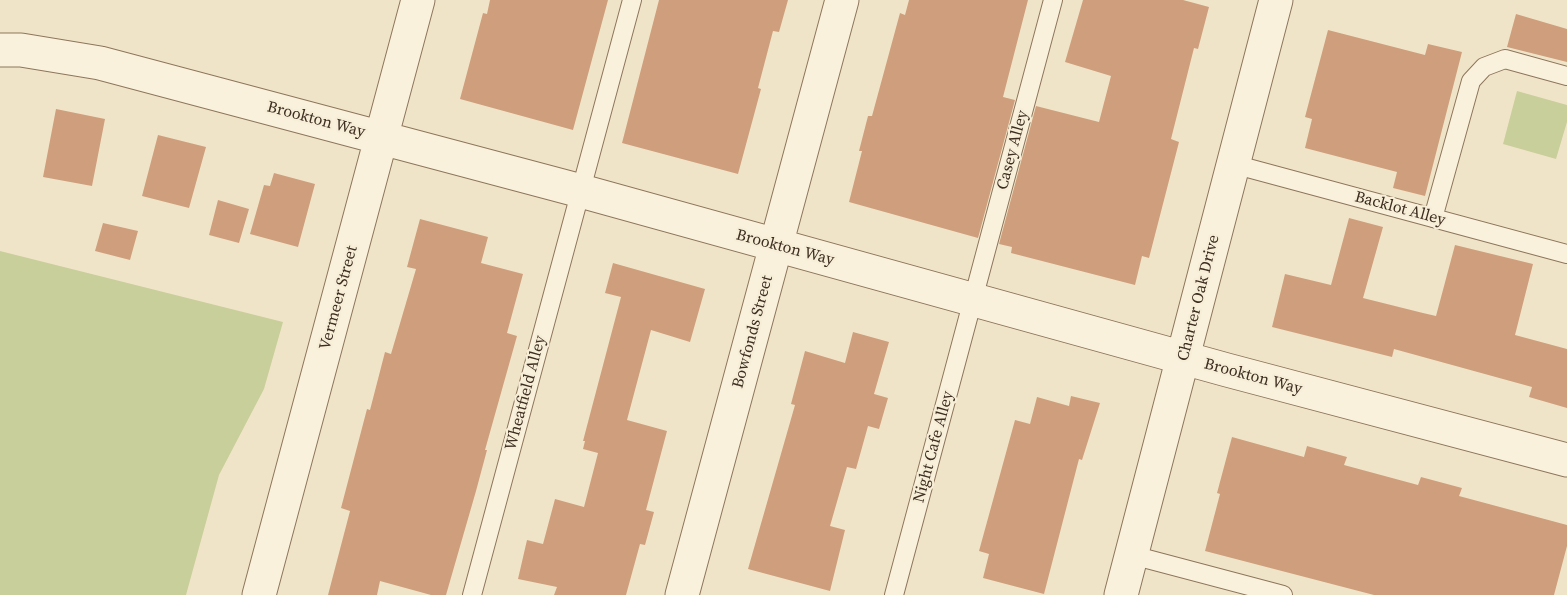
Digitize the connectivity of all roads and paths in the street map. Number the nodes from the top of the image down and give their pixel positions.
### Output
1 (418, 0) edge
2 (632, 0) edge
3 (842, 0) edge
4 (1053, 0) edge
5 (1276, 0) edge
6 (0, 50) edge
7 (1567, 76) edge
8 (382, 138) junction
9 (1233, 164) junction
10 (581, 191) junction
11 (1433, 218) junction
12 (776, 246) junction
13 (1567, 254) edge
14 (974, 299) junction
15 (1183, 358) junction
16 (1567, 460) edge
17 (1132, 555) junction
18 (260, 595) edge
19 (472, 595) edge
20 (682, 595) edge
21 (894, 595) edge
22 (1121, 595) edge
23 (1283, 595) edge

1 - 8 street, Vermeer Street
2 - 10 lane, Wheatfield Alley
3 - 12 street, Bowfonds Street
4 - 14 lane, Casey Alley
5 - 9 street, Charter Oak Drive
6 - 8 street, Brookton Way
7 - 11 lane
8 - 10 street, Brookton Way
8 - 18 street, Vermeer Street
9 - 11 lane, Backlot Alley
9 - 15 street, Charter Oak Drive
10 - 12 street, Brookton Way
10 - 19 lane, Wheatfield Alley
11 - 13 lane, Backlot Alley
12 - 14 street, Brookton Way
12 - 20 street, Bowfonds Street
14 - 15 street, Brookton Way
14 - 21 lane, Night Cafe Alley
15 - 16 street, Brookton Way
15 - 17 street, Charter Oak Drive
17 - 22 street, Charter Oak Drive
17 - 23 lane

